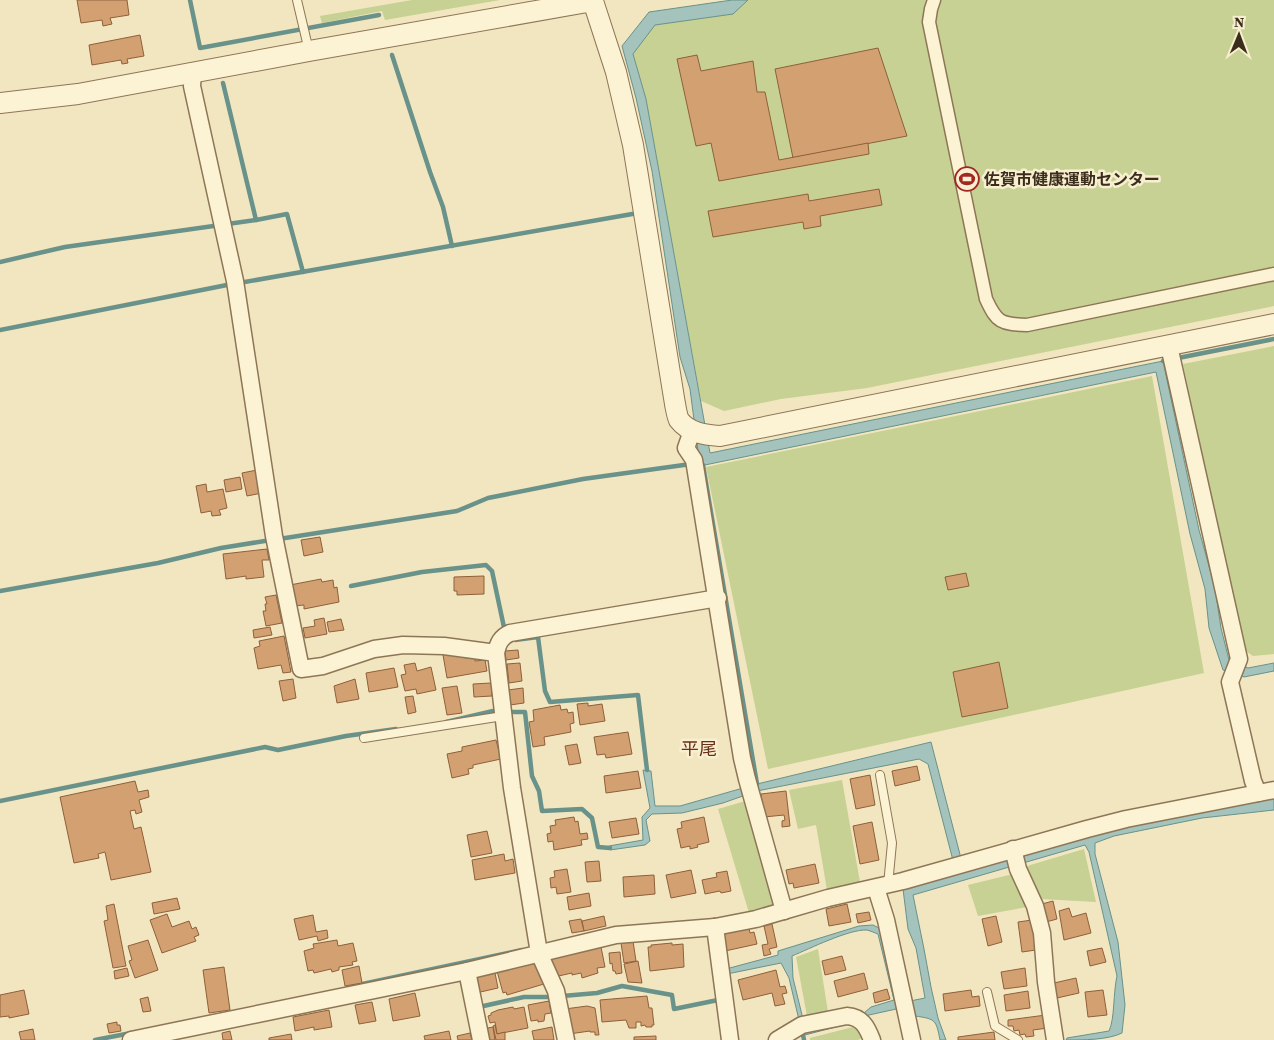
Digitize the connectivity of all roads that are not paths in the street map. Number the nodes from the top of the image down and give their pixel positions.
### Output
1 (297, 0) edge
2 (595, 0) edge
3 (934, 0) edge
4 (307, 44) junction
5 (193, 72) junction
6 (0, 103) edge
7 (1274, 274) edge
8 (1274, 324) edge
9 (1171, 355) junction
10 (692, 431) junction
11 (718, 598) junction
12 (496, 653) junction
13 (503, 711) junction
14 (364, 738) dead end
15 (880, 775) dead end
16 (1266, 791) edge
17 (1013, 849) junction
18 (882, 886) junction
19 (784, 911) junction
20 (715, 926) junction
21 (539, 953) junction
22 (467, 971) junction
23 (988, 992) dead end
24 (131, 1040) edge
25 (481, 1040) edge
26 (566, 1040) edge
27 (730, 1040) edge
28 (777, 1040) edge
29 (872, 1040) edge
30 (912, 1040) edge
31 (1018, 1040) edge
32 (1055, 1040) edge

1 - 4 lane
2 - 4 street
2 - 10 street
3 - 7 street
4 - 5 street
5 - 6 street
5 - 12 street
8 - 9 street
9 - 10 street
9 - 16 street
10 - 11 street
11 - 12 street
11 - 19 street
12 - 13 street
13 - 14 lane
13 - 21 street
15 - 18 lane
16 - 17 street
17 - 18 street
17 - 32 street
18 - 19 street
18 - 30 street
19 - 20 street
20 - 21 street
20 - 27 street
21 - 22 street
21 - 26 street
22 - 24 street
22 - 25 street
23 - 31 lane
28 - 29 street

